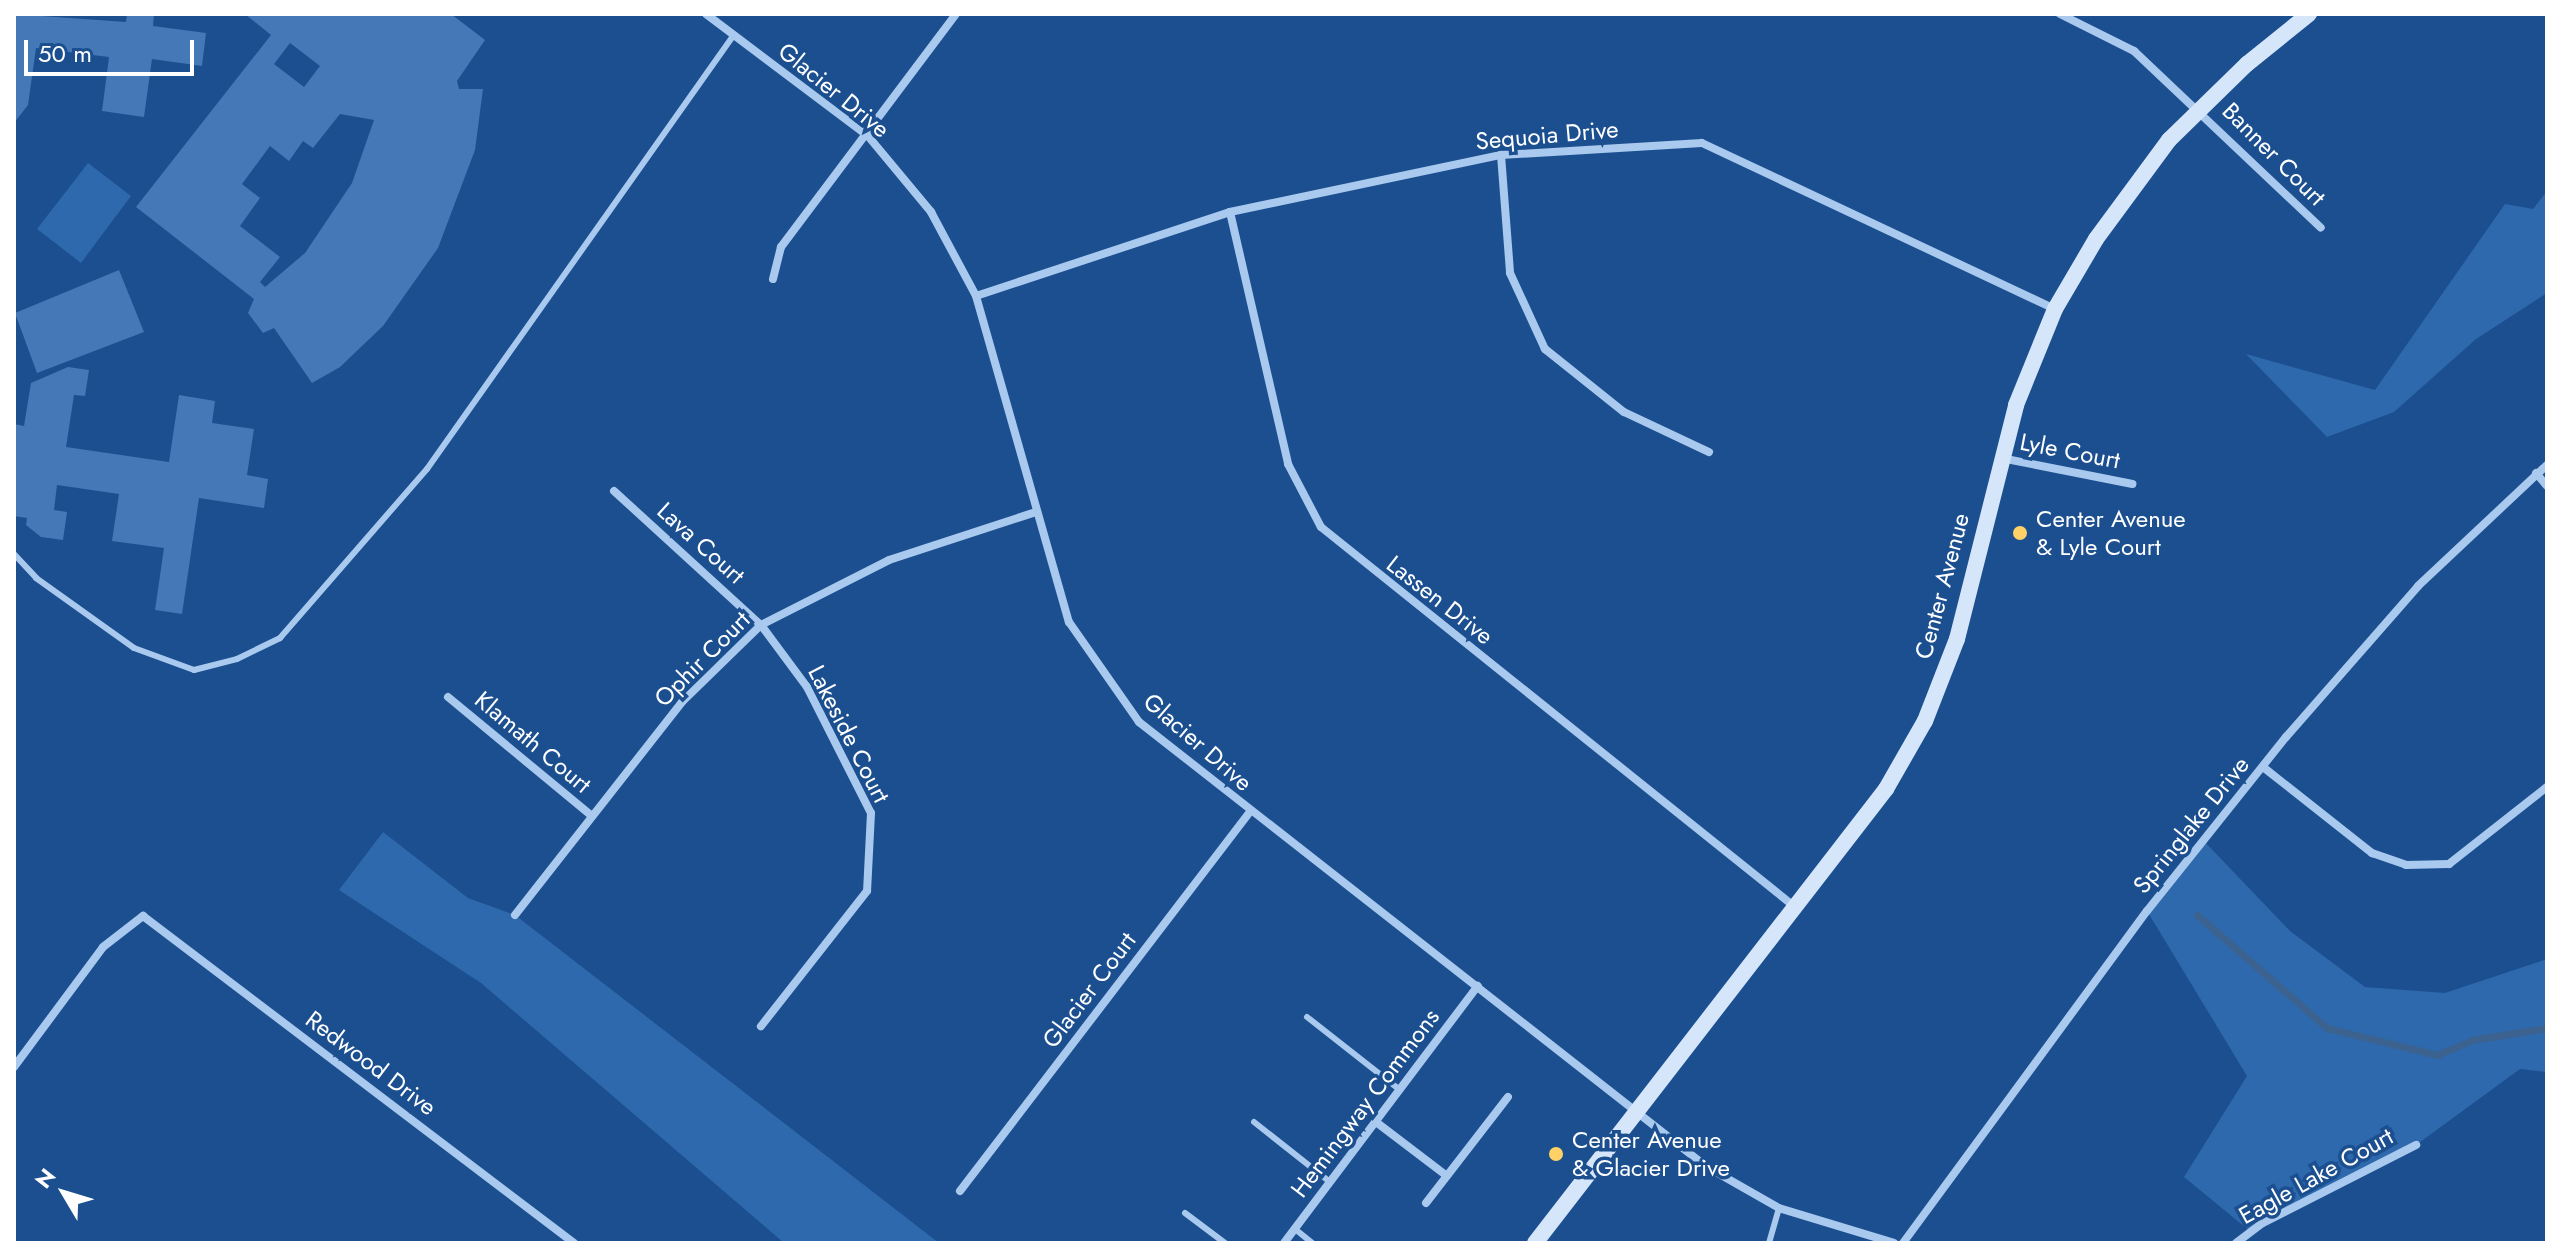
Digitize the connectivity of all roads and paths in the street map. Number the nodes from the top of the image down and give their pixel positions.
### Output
1 (706, 14) edge
2 (956, 14) edge
3 (2060, 14) edge
4 (2309, 14) edge
5 (733, 36) junction
6 (2199, 108) junction
7 (868, 136) junction
8 (1501, 155) junction
9 (1230, 212) junction
10 (2321, 228) dead end
11 (773, 279) dead end
12 (976, 296) junction
13 (2055, 309) junction
14 (1709, 452) dead end
15 (2001, 458) junction
16 (2547, 465) edge
17 (2536, 473) junction
18 (2132, 484) dead end
19 (2547, 486) edge
20 (614, 491) dead end
21 (1036, 512) junction
22 (14, 554) edge
23 (761, 625) junction
24 (448, 697) dead end
25 (2263, 767) junction
26 (2547, 787) edge
27 (1249, 813) junction
28 (592, 816) junction
29 (1795, 907) junction
30 (515, 915) dead end
31 (1478, 986) junction
32 (1307, 1017) dead end
33 (761, 1026) dead end
34 (14, 1067) edge
35 (1400, 1090) junction
36 (1508, 1097) dead end
37 (1636, 1112) junction
38 (1254, 1122) dead end
39 (1376, 1122) junction
40 (2416, 1145) dead end
41 (1447, 1176) junction
42 (1330, 1182) junction
43 (960, 1191) dead end
44 (1426, 1203) dead end
45 (1779, 1208) junction
46 (1185, 1213) dead end
47 (1295, 1229) junction
48 (574, 1243) edge
49 (1225, 1243) edge
50 (1284, 1243) edge
51 (1312, 1243) edge
52 (1535, 1243) edge
53 (1769, 1243) edge
54 (1894, 1243) edge
55 (1903, 1243) edge
56 (2236, 1243) edge

1 - 5 street, Glacier Drive
2 - 7 street
3 - 6 street, Banner Court
4 - 6 street, Center Avenue
5 - 7 street, Glacier Drive
5 - 22 lane
6 - 10 street, Banner Court
6 - 13 street, Center Avenue
7 - 11 street
7 - 12 street, Glacier Drive
8 - 9 street, Sequoia Drive
8 - 13 street, Sequoia Drive
8 - 14 street
9 - 12 street, Sequoia Drive
9 - 29 street, Lassen Drive
12 - 21 street, Glacier Drive
13 - 15 street, Center Avenue
15 - 18 street, Lyle Court
15 - 29 street, Center Avenue
16 - 17 street, Springlake Drive
17 - 19 street
17 - 25 street, Springlake Drive
20 - 23 street, Lava Court
21 - 23 street, Ophir Court
21 - 27 street, Glacier Drive
23 - 28 street, Ophir Court
23 - 33 street, Lakeside Court
24 - 28 street, Klamath Court
25 - 26 street
25 - 55 street, Springlake Drive
27 - 31 street, Glacier Drive
27 - 43 street, Glacier Court
28 - 30 street, Ophir Court
29 - 37 street, Center Avenue
31 - 35 street, Hemingway Commons
31 - 37 street, Glacier Drive
32 - 35 lane
34 - 48 street, Redwood Drive
35 - 39 street, Hemingway Commons
36 - 41 street
37 - 45 street, Glacier Drive
37 - 52 street, Center Avenue
38 - 42 lane
39 - 41 street
39 - 42 street, Hemingway Commons
40 - 56 street, Eagle Lake Court
41 - 44 street
42 - 47 street, Hemingway Commons
45 - 53 lane
45 - 54 street, Glacier Drive
46 - 49 lane
47 - 50 street, Hemingway Commons
47 - 51 lane

